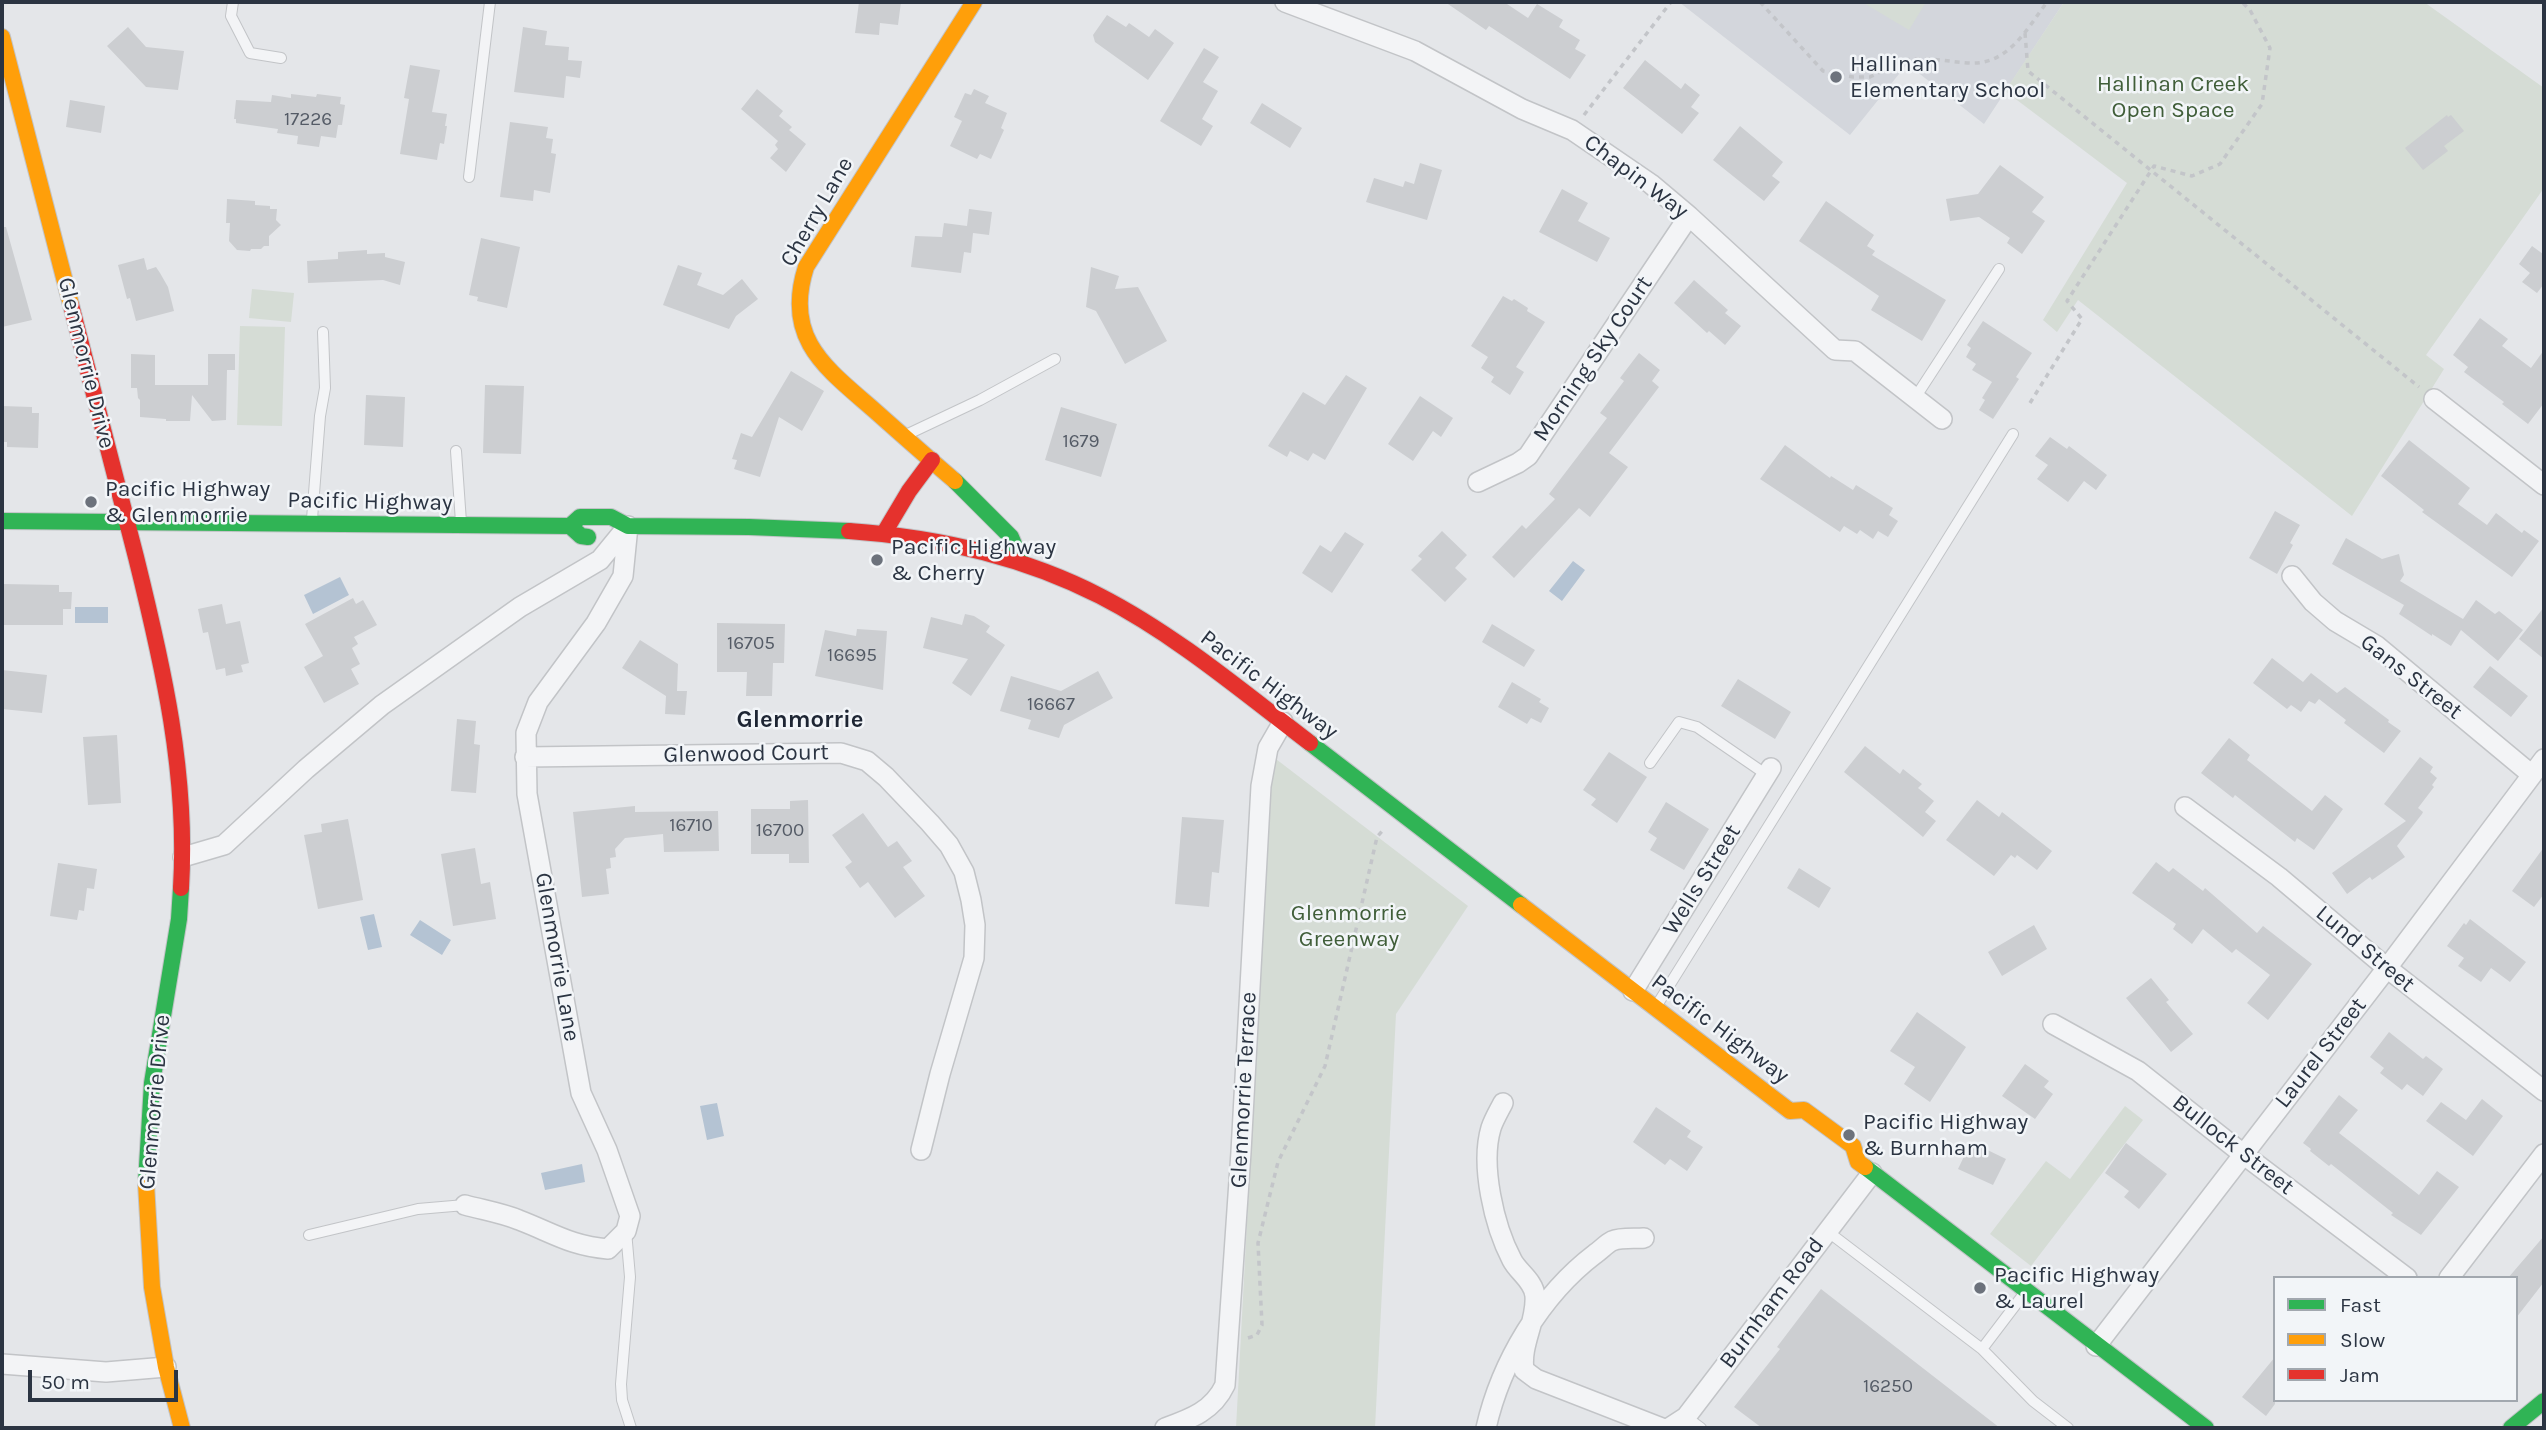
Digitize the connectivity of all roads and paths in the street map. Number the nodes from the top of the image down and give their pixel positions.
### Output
1 (233, 2) edge
2 (490, 2) edge
3 (974, 2) edge
4 (1285, 2) edge
5 (1671, 2) edge
6 (1760, 2) edge
7 (2047, 2) edge
8 (2242, 2) edge
9 (2025, 33) junction
10 (2, 37) edge
11 (281, 58) dead end
12 (1572, 130) junction
13 (2151, 170) junction
14 (469, 177) dead end
15 (1689, 216) junction
16 (1999, 269) dead end
17 (323, 332) dead end
18 (1055, 359) dead end
19 (1915, 398) junction
20 (2434, 399) joint
21 (2030, 403) dead end
22 (1942, 419) dead end
23 (2013, 434) dead end
24 (904, 436) junction
25 (456, 452) dead end
26 (932, 460) junction
27 (1478, 482) dead end
28 (2544, 485) edge
29 (2, 521) edge
30 (127, 522) junction
31 (311, 523) junction
32 (462, 526) junction
33 (628, 526) junction
34 (884, 533) junction
35 (1022, 563) junction
36 (2292, 576) dead end
37 (1283, 722) junction
38 (526, 757) junction
39 (2544, 759) edge
40 (1650, 763) dead end
41 (1769, 772) joint
42 (2532, 775) junction
43 (2185, 807) dead end
44 (1398, 811) junction
45 (183, 857) junction
46 (2387, 968) junction
47 (1633, 991) junction
48 (1655, 1009) junction
49 (2053, 1024) dead end
50 (2544, 1091) edge
51 (1503, 1103) dead end
52 (921, 1150) dead end
53 (2243, 1154) junction
54 (2544, 1154) edge
55 (1857, 1166) junction
56 (466, 1205) joint
57 (626, 1231) junction
58 (1827, 1231) junction
59 (309, 1235) dead end
60 (1644, 1238) dead end
61 (2404, 1276) edge
62 (2451, 1276) edge
63 (2026, 1292) junction
64 (1532, 1323) junction
65 (1228, 1338) junction
66 (2096, 1346) junction
67 (1982, 1349) junction
68 (2, 1364) edge
69 (166, 1367) junction
70 (2544, 1401) edge
71 (1694, 1423) edge
72 (182, 1428) edge
73 (631, 1428) edge
74 (1165, 1428) edge
75 (1486, 1428) edge
76 (1662, 1428) edge
77 (1668, 1428) edge
78 (2068, 1428) edge
79 (2206, 1428) edge
80 (2511, 1428) edge

1 - 11 lane
2 - 14 lane
3 - 24 main road, Cherry Lane
4 - 12 street, Chapin Way
5 - 12 path
6 - 9 path
7 - 9 path
8 - 13 path
9 - 13 path
10 - 30 main road, Glenmorrie Drive
12 - 15 street, Chapin Way
13 - 20 path
13 - 21 path
15 - 19 street, Chapin Way
15 - 27 street, Morning Sky Court
16 - 19 lane
17 - 31 lane
18 - 24 lane
19 - 22 street, Chapin Way
20 - 28 street
23 - 48 lane
24 - 26 main road, Cherry Lane
25 - 32 lane
26 - 34 main road
26 - 35 main road, Cherry Lane
29 - 30 main road, Pacific Highway
30 - 31 main road, Pacific Highway
30 - 45 main road, Glenmorrie Drive
31 - 32 main road, Pacific Highway
32 - 33 main road, Pacific Highway
33 - 34 main road, Pacific Highway
33 - 38 street, Glenmorrie Lane
33 - 45 street
34 - 35 main road, Pacific Highway
35 - 37 main road, Pacific Highway
36 - 42 street, Gans Street
37 - 44 main road, Pacific Highway
37 - 65 street, Glenmorrie Terrace
38 - 52 street, Glenwood Court
38 - 57 street, Glenmorrie Lane
39 - 42 street, Laurel Street
40 - 41 lane
41 - 47 street, Wells Street
42 - 46 street, Laurel Street
43 - 46 street, Lund Street
44 - 47 main road, Pacific Highway
44 - 65 path
45 - 69 main road, Glenmorrie Drive
46 - 50 street, Lund Street
46 - 53 street, Laurel Street
47 - 48 main road, Pacific Highway
48 - 55 main road, Pacific Highway
49 - 53 street, Bullock Street
51 - 64 street
53 - 61 street, Bullock Street
53 - 66 street, Laurel Street
54 - 62 street
55 - 58 street, Burnham Road
55 - 63 main road, Pacific Highway
56 - 57 street
56 - 59 lane
57 - 73 lane
58 - 67 lane
58 - 71 street, Burnham Road
60 - 64 street
63 - 66 main road, Pacific Highway
63 - 67 lane
64 - 75 street
64 - 76 street
65 - 74 street, Glenmorrie Terrace
66 - 79 main road, Pacific Highway
67 - 78 lane
68 - 69 street
69 - 72 main road, Glenmorrie Drive
70 - 80 main road
71 - 77 street, Burnham Road

